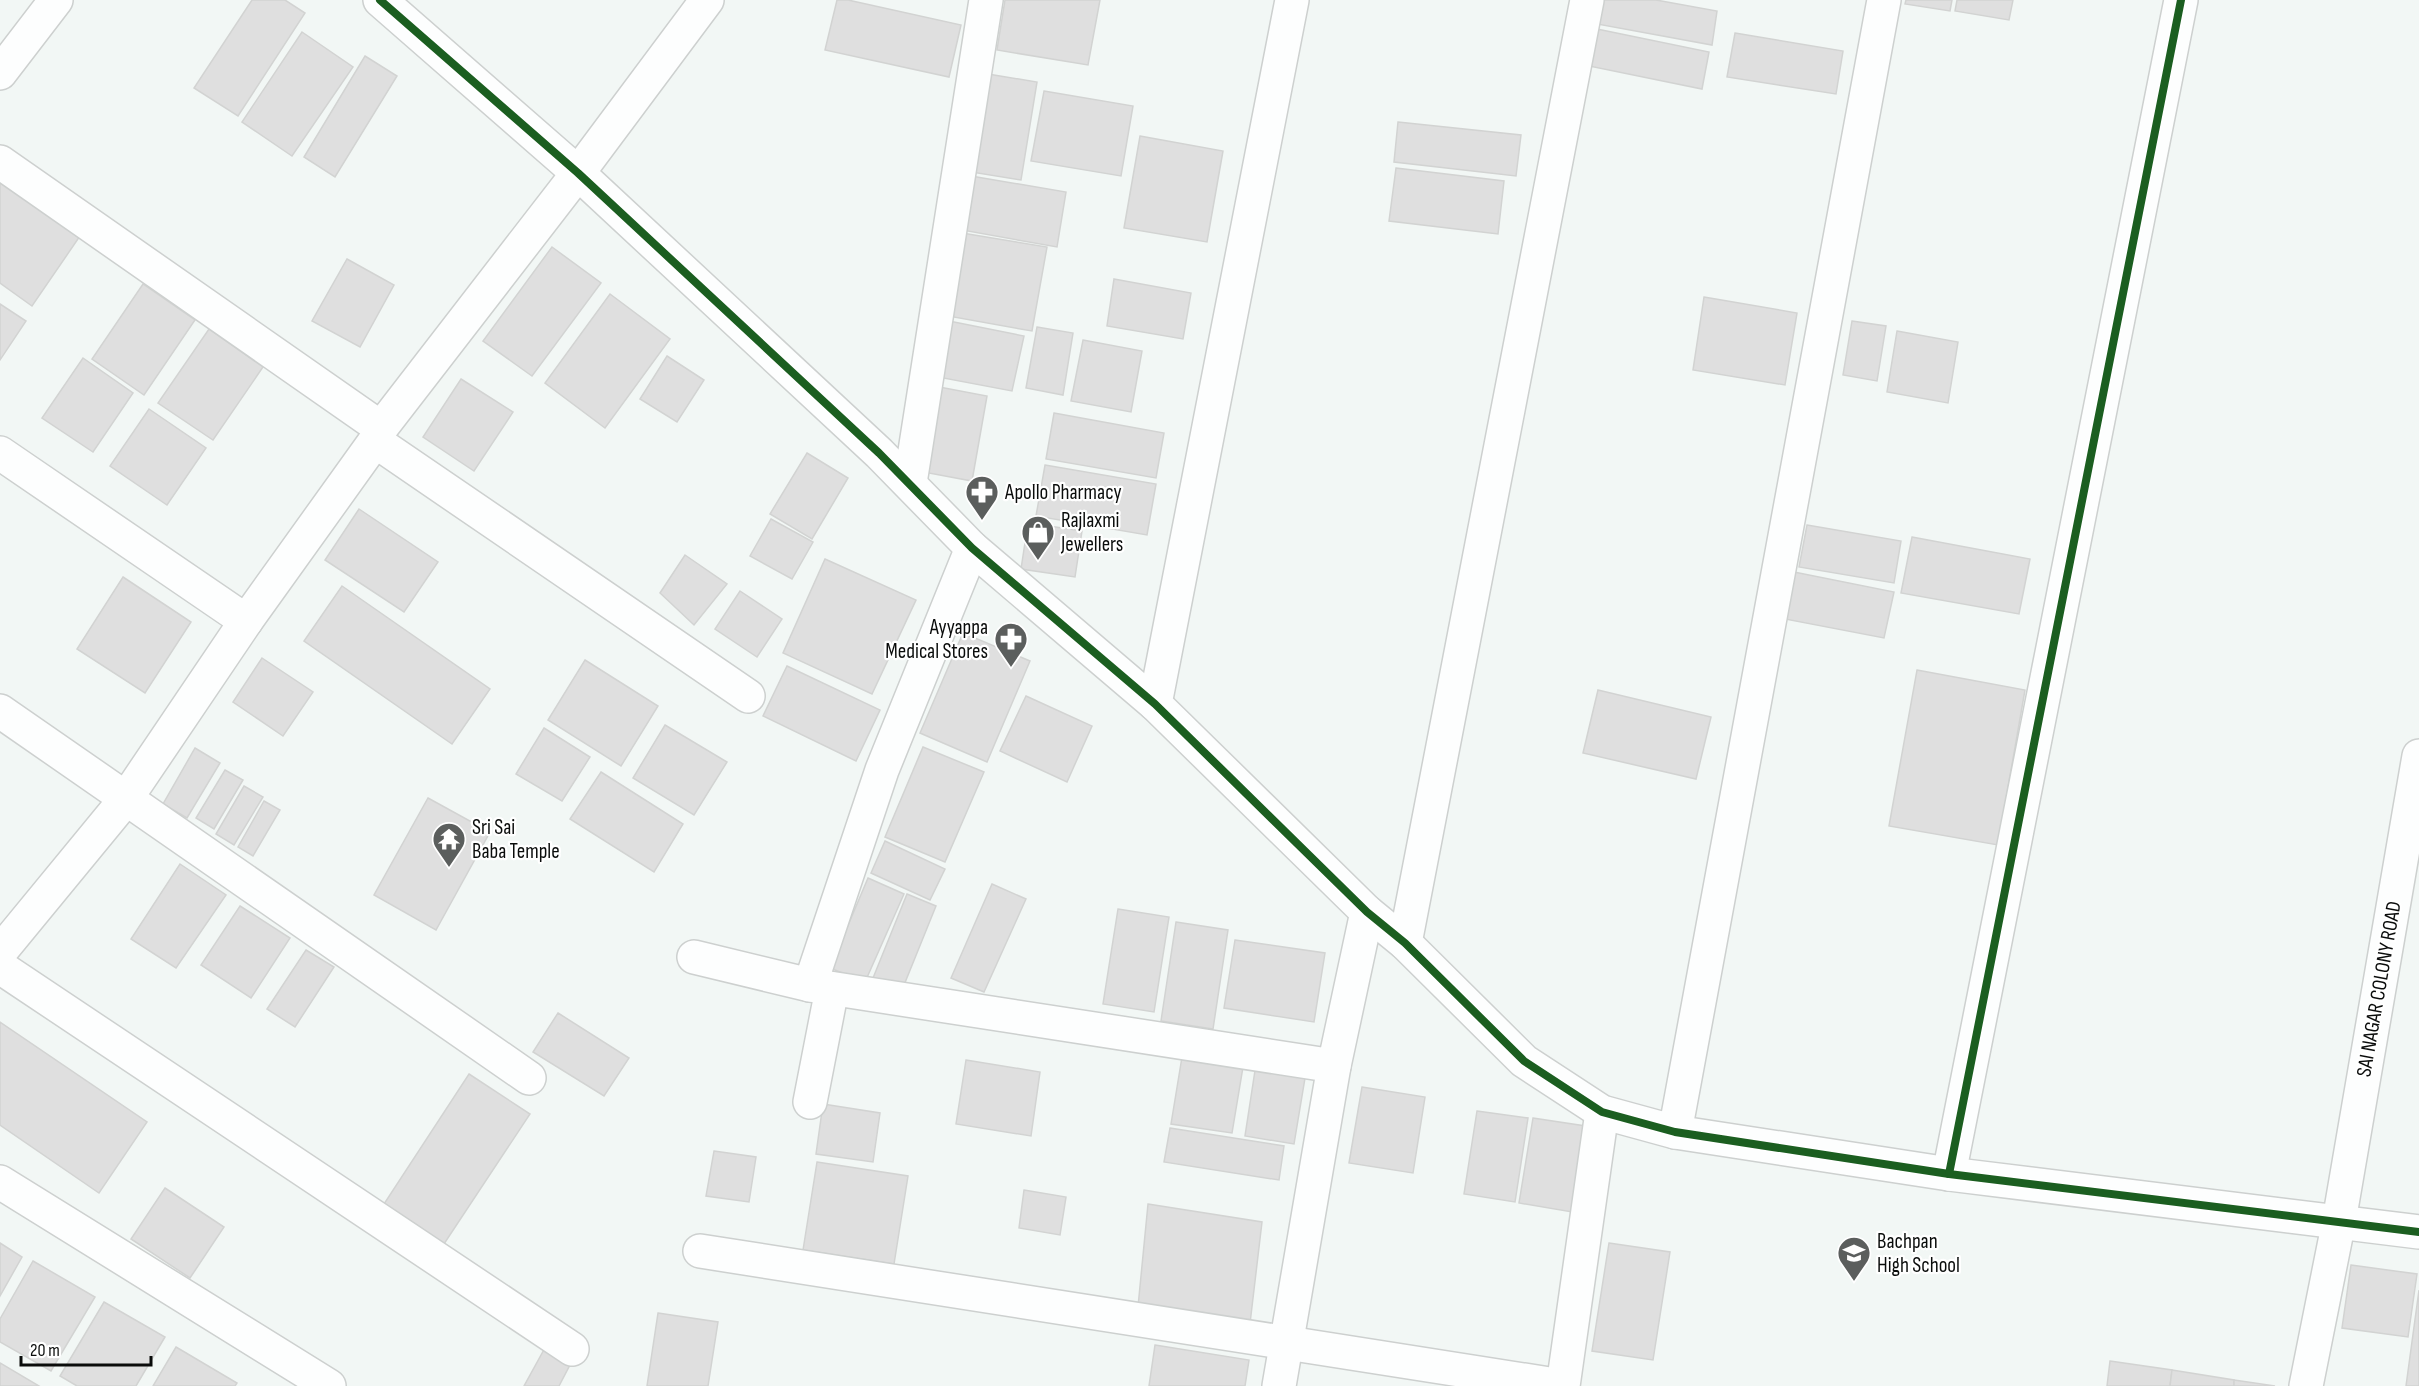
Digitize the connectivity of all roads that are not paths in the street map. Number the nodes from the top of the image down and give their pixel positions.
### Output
1 (56, 0) edge
2 (380, 0) edge
3 (706, 0) edge
4 (986, 0) edge
5 (1292, 0) edge
6 (1587, 0) edge
7 (1884, 0) edge
8 (2181, 0) edge
9 (0, 73) edge
10 (0, 162) edge
11 (579, 173) junction
12 (378, 434) junction
13 (0, 453) edge
14 (910, 483) junction
15 (972, 548) junction
16 (246, 621) junction
17 (748, 696) dead end
18 (1155, 704) junction
19 (0, 711) edge
20 (2419, 756) edge
21 (125, 800) junction
22 (1367, 912) junction
23 (1404, 943) junction
24 (0, 952) edge
25 (694, 957) dead end
26 (0, 967) edge
27 (821, 987) junction
28 (1334, 1066) junction
29 (530, 1078) dead end
30 (810, 1102) dead end
31 (1602, 1112) junction
32 (1675, 1132) junction
33 (1949, 1174) junction
34 (0, 1182) edge
35 (2339, 1221) junction
36 (2419, 1232) edge
37 (700, 1251) dead end
38 (1287, 1343) junction
39 (572, 1349) dead end
40 (329, 1386) edge
41 (1279, 1386) edge
42 (1562, 1386) edge
43 (2306, 1386) edge

1 - 9 street
2 - 11 street
3 - 11 street
4 - 14 street
5 - 18 street
6 - 23 street
7 - 32 street
8 - 33 street
10 - 12 street
11 - 12 street
11 - 14 street
12 - 16 street
12 - 17 street
13 - 16 street
14 - 15 street
15 - 18 street
15 - 27 street
16 - 21 street
18 - 22 street
19 - 21 street
20 - 35 street, SAI NAGAR COLONY ROAD
21 - 24 street
21 - 29 street
22 - 23 street
22 - 28 street
23 - 31 street
25 - 27 street
26 - 39 street
27 - 28 street
27 - 30 street
28 - 38 street
31 - 32 street
31 - 42 street
32 - 33 street
33 - 35 street
34 - 40 street
35 - 36 street
35 - 43 street, SAI NAGAR COLONY ROAD
37 - 38 street
38 - 41 street
38 - 42 street

